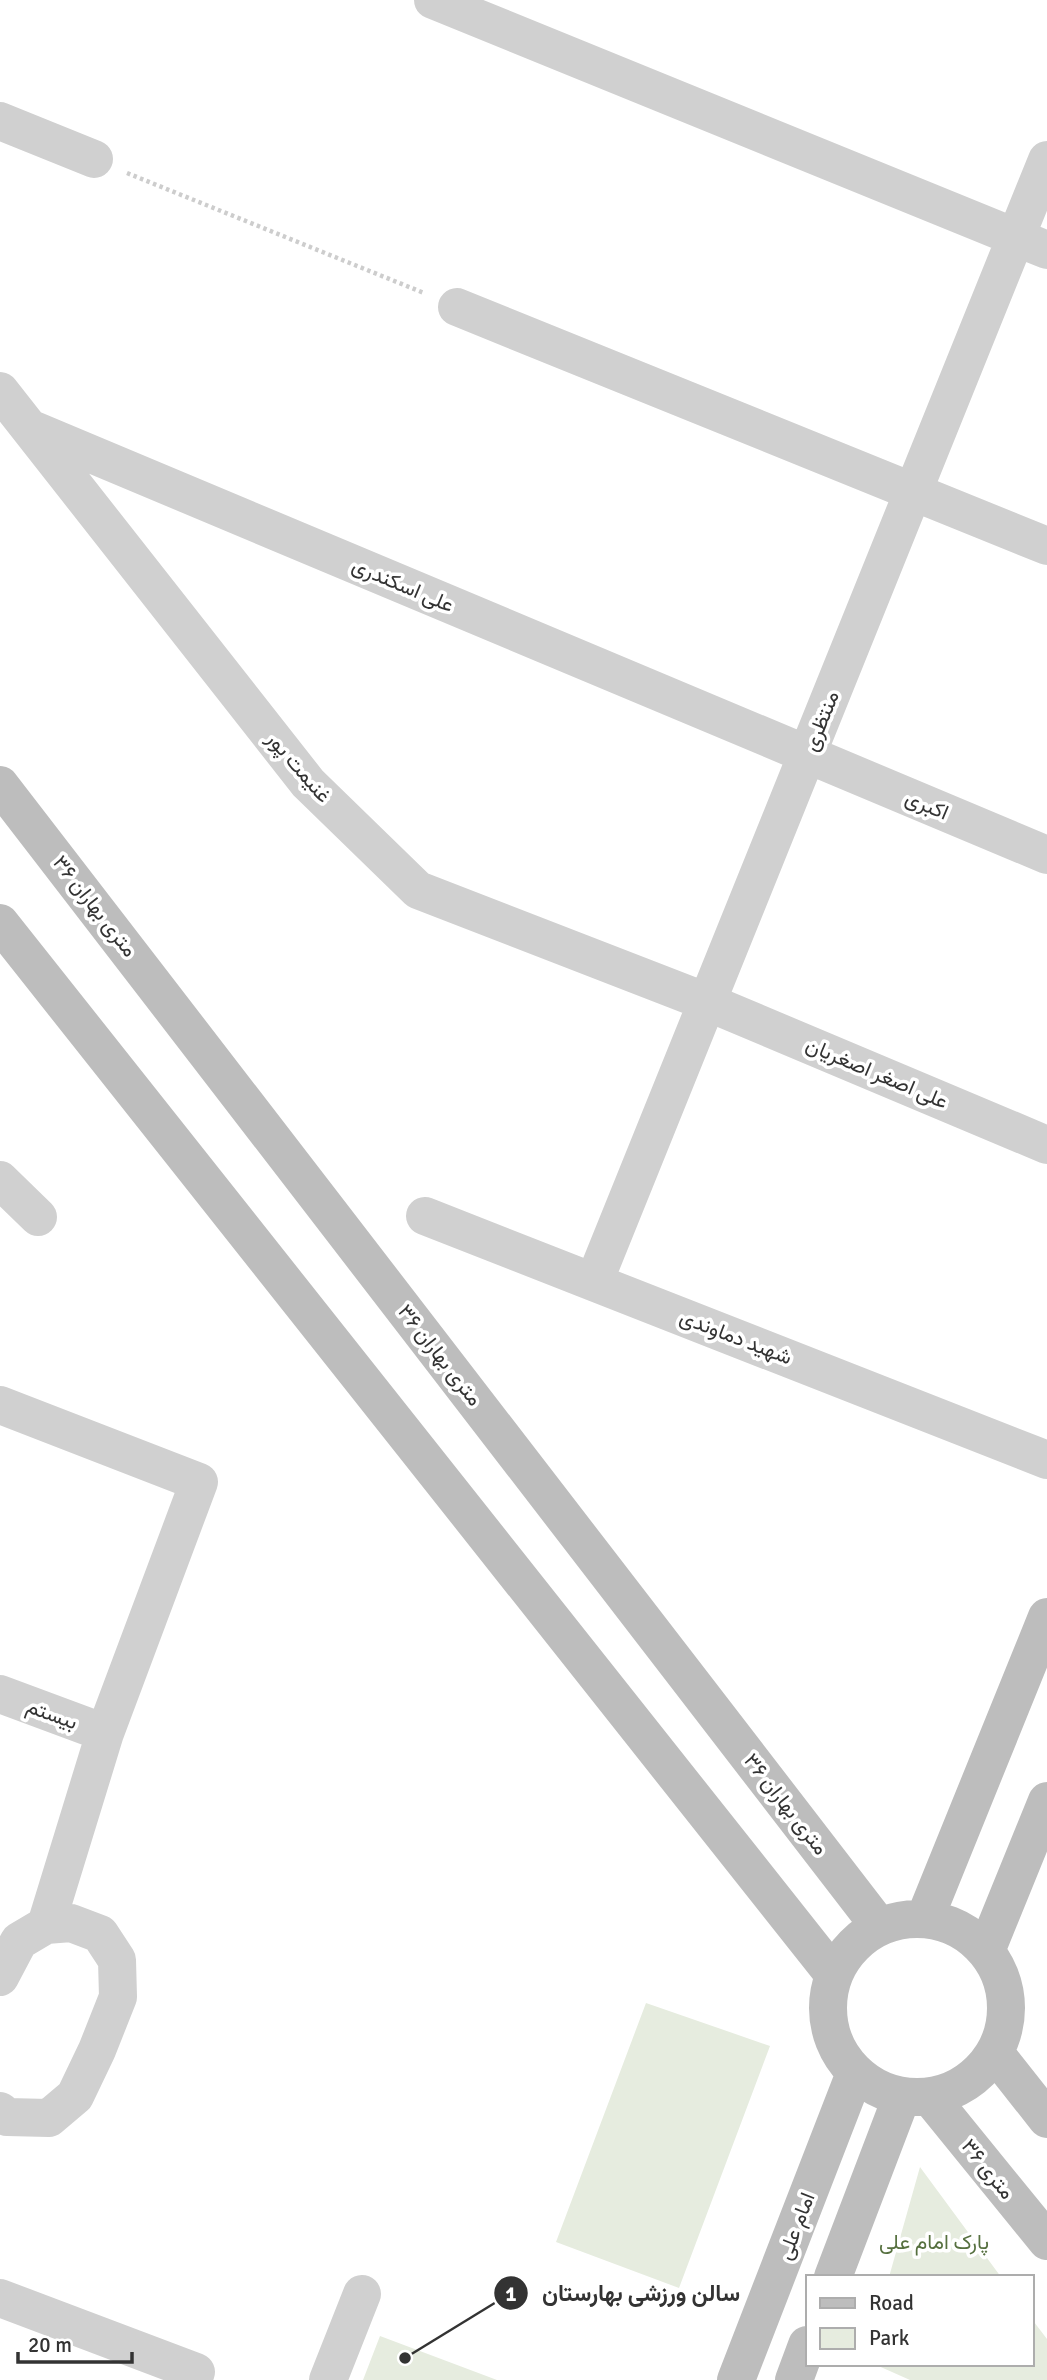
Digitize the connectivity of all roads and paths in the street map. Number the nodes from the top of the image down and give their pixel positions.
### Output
1 (433, 0) edge
2 (0, 121) edge
3 (94, 159) joint
4 (1047, 160) edge
5 (1031, 243) edge
6 (457, 307) joint
7 (0, 391) edge
8 (16, 423) edge
9 (913, 492) junction
10 (1047, 546) edge
11 (807, 755) junction
12 (0, 785) edge
13 (1047, 855) edge
14 (0, 923) edge
15 (707, 1002) junction
16 (1047, 1145) edge
17 (0, 1180) edge
18 (425, 1216) dead end
19 (37, 1217) dead end
20 (594, 1282) junction
21 (0, 1405) edge
22 (1047, 1460) edge
23 (1047, 1617) edge
24 (0, 1694) edge
25 (105, 1733) junction
26 (1047, 1801) edge
27 (925, 1918) junction
28 (46, 1925) junction
29 (879, 1926) junction
30 (986, 1951) junction
31 (834, 1975) junction
32 (0, 1977) edge
33 (995, 2053) junction
34 (855, 2073) junction
35 (916, 2097) junction
36 (1047, 2119) edge
37 (2, 2123) edge
38 (1047, 2241) edge
39 (834, 2275) edge
40 (362, 2294) dead end
41 (0, 2298) edge
42 (806, 2348) edge
43 (196, 2372) dead end
44 (328, 2380) edge
45 (736, 2380) edge
46 (794, 2380) edge

1 - 5 street
2 - 3 street
3 - 6 path
4 - 5 street, منتظری
5 - 9 street, منتظری
6 - 9 street
7 - 8 street, غنیمت پور
8 - 11 street, علی اسکندری
8 - 15 street, غنیمت پور
9 - 10 street
9 - 11 street, منتظری
11 - 13 street, اکبری
11 - 15 street, منتظری
12 - 29 street, ۳۶ متری بهاران
14 - 31 street
15 - 16 street, علی اصغر اصغریان
15 - 20 street, منتظری
17 - 19 street
18 - 20 street, شهید دماوندی
20 - 22 street, شهید دماوندی
21 - 25 street
23 - 27 street
24 - 25 street, بیستم
25 - 28 street
26 - 30 street
27 - 29 street
27 - 30 street
28 - 32 street
28 - 37 street
29 - 31 street
30 - 33 street
31 - 34 street
33 - 35 street
33 - 36 street
34 - 35 street
34 - 45 street, امام علی
35 - 38 street, ۳۶ متری
35 - 39 street
40 - 44 street
41 - 43 street
42 - 46 street

